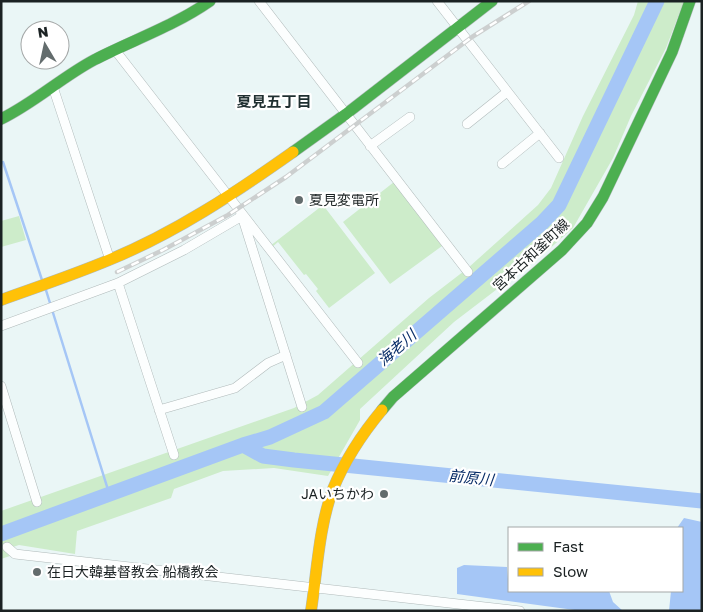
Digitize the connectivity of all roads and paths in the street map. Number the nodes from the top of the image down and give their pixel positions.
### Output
1 (210, 1) edge
2 (259, 1) edge
3 (437, 1) edge
4 (492, 1) edge
5 (690, 1) edge
6 (458, 28) junction
7 (115, 50) junction
8 (53, 87) junction
9 (507, 92) junction
10 (346, 114) junction
11 (410, 117) dead end
12 (1, 119) edge
13 (466, 124) dead end
14 (540, 133) junction
15 (370, 146) junction
16 (559, 158) dead end
17 (502, 164) dead end
18 (230, 196) junction
19 (242, 216) junction
20 (110, 260) junction
21 (468, 272) dead end
22 (118, 283) junction
23 (1, 300) edge
24 (1, 326) edge
25 (286, 355) junction
26 (358, 363) dead end
27 (1, 386) edge
28 (302, 407) dead end
29 (159, 410) junction
30 (174, 455) dead end
31 (37, 502) dead end
32 (7, 547) dead end
33 (314, 589) junction
34 (311, 611) edge
35 (520, 611) edge

1 - 7 street
2 - 10 street
3 - 6 street
4 - 6 street
5 - 33 street, 宮本古和釜町線
6 - 9 street
6 - 10 street
7 - 8 street
7 - 18 street
8 - 12 street
8 - 20 street
9 - 13 street
9 - 14 street
10 - 15 street
10 - 18 street
11 - 15 street
14 - 16 street
14 - 17 street
15 - 21 street
18 - 19 street
18 - 20 street
19 - 22 street
19 - 25 street
19 - 26 street
20 - 23 street
22 - 24 street
22 - 29 street
25 - 28 street
25 - 29 street
27 - 31 street
29 - 30 street
32 - 33 street
33 - 34 street, 宮本古和釜町線
33 - 35 street

